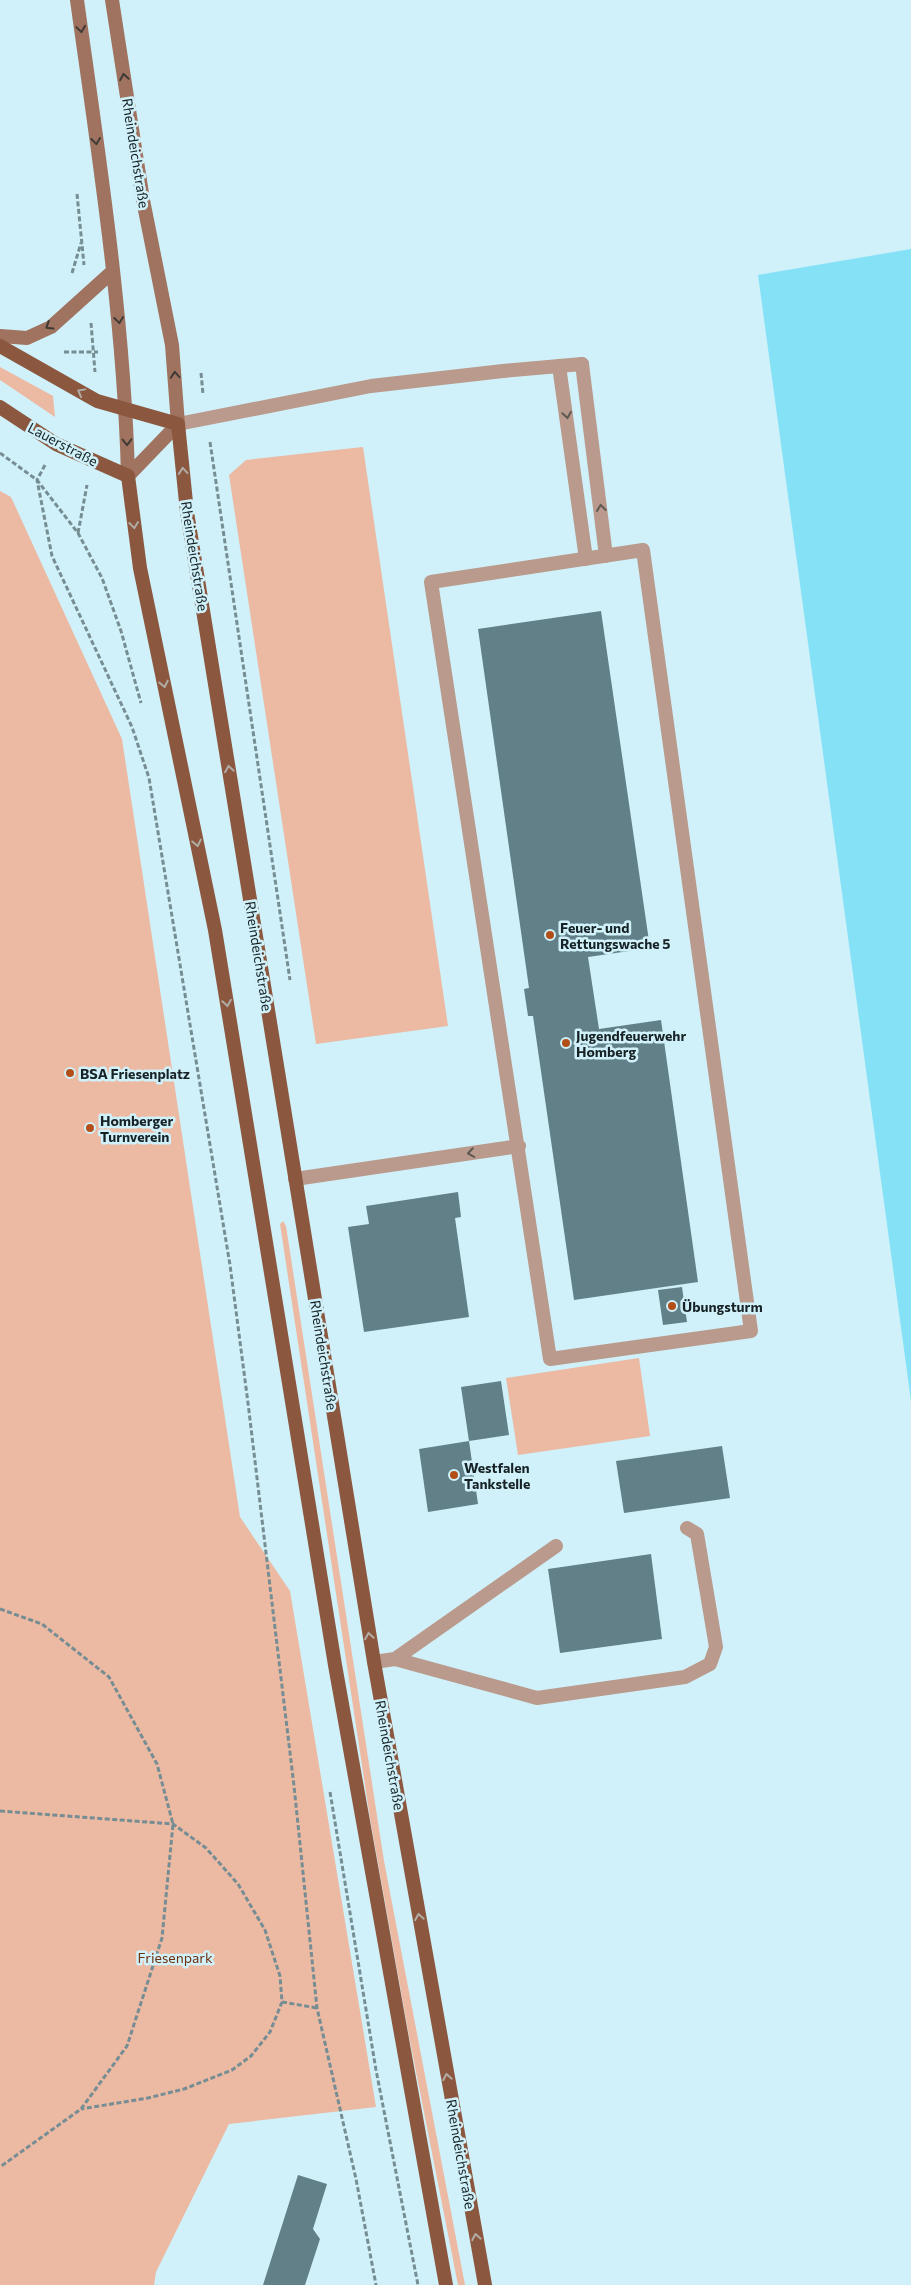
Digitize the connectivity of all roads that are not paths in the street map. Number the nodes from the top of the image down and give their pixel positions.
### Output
1 (77, 0) edge
2 (112, 0) edge
3 (112, 272) junction
4 (0, 336) edge
5 (0, 346) edge
6 (559, 366) junction
7 (0, 407) edge
8 (126, 408) junction
9 (178, 424) junction
10 (128, 476) junction
11 (606, 556) junction
12 (586, 559) junction
13 (519, 1146) junction
14 (296, 1179) junction
15 (687, 1528) dead end
16 (556, 1546) dead end
17 (395, 1659) junction
18 (374, 1662) junction
19 (446, 2285) edge
20 (485, 2285) edge

1 -> 3 main road
9 -> 2 main road, Rheindeichstraße
3 -> 4 main road
3 -> 8 main road
8 -> 5 main road
6 - 9 street
11 -> 6 street
6 -> 12 street
7 - 10 main road, Lauerstraße
8 - 9 main road
8 -> 10 main road
9 - 10 main road
14 -> 9 main road, Rheindeichstraße
10 -> 19 main road
11 - 12 street
11 - 13 street
12 - 13 street
13 -> 14 street
18 -> 14 main road, Rheindeichstraße
15 - 17 street
16 - 17 street
17 - 18 street
20 -> 18 main road, Rheindeichstraße

